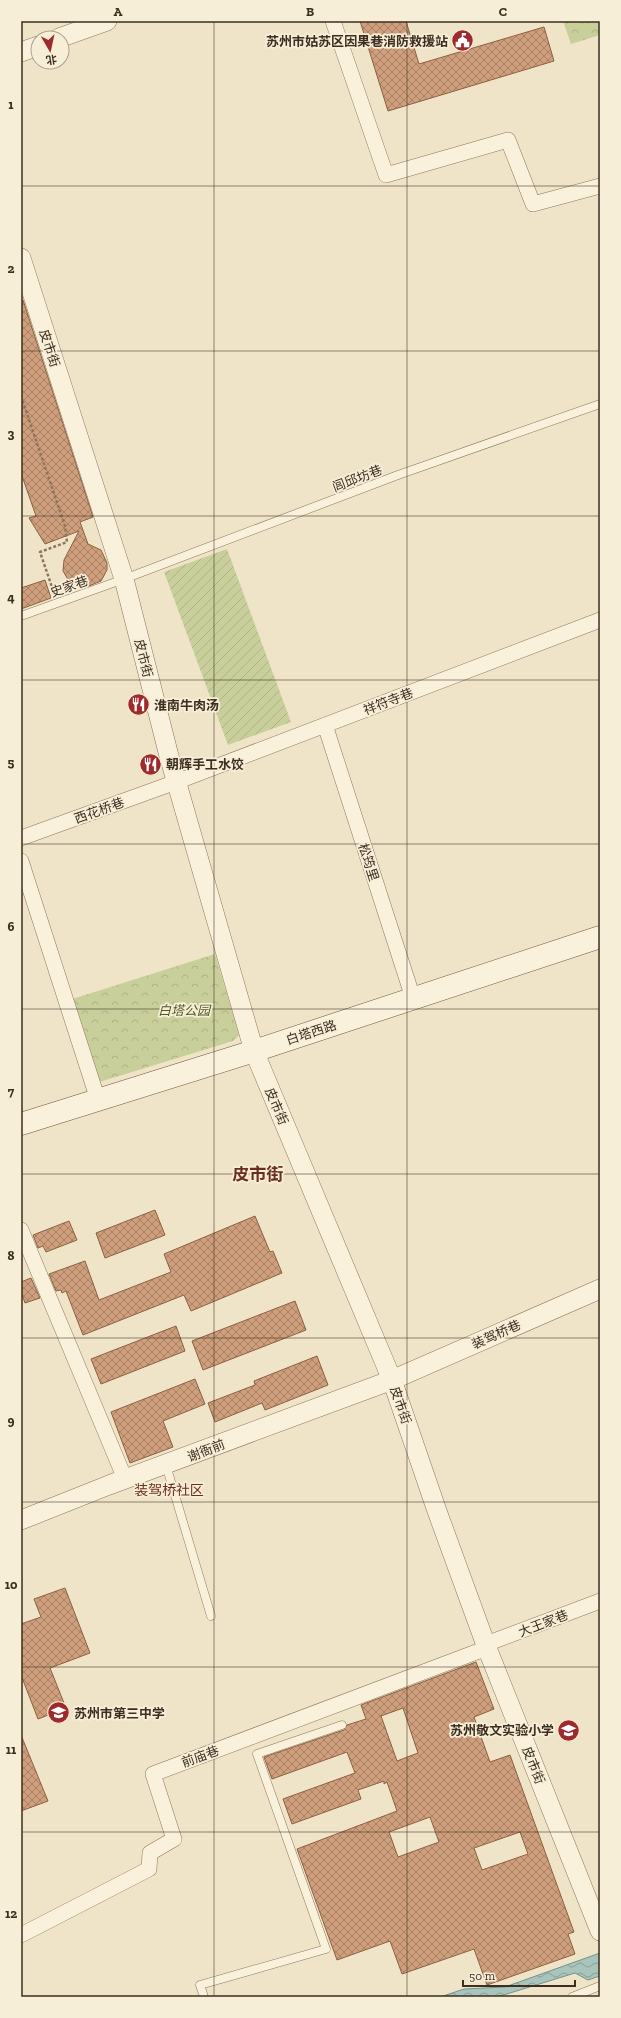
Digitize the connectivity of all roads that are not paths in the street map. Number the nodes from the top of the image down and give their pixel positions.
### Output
1 (106, 21) edge
2 (333, 21) edge
3 (70, 34) edge
4 (600, 186) edge
5 (21, 258) edge
6 (600, 404) edge
7 (124, 579) junction
8 (21, 616) edge
9 (600, 620) edge
10 (325, 725) junction
11 (176, 782) junction
12 (21, 838) edge
13 (21, 861) edge
14 (600, 937) edge
15 (413, 998) junction
16 (254, 1051) junction
17 (98, 1100) junction
18 (21, 1124) edge
19 (21, 1230) edge
20 (600, 1289) edge
21 (392, 1380) junction
22 (166, 1465) junction
23 (125, 1479) junction
24 (21, 1520) edge
25 (600, 1600) edge
26 (211, 1616) dead end
27 (487, 1646) junction
28 (342, 1725) dead end
29 (600, 1931) edge
30 (21, 1935) edge
31 (600, 1986) edge
32 (204, 1997) edge
33 (572, 1997) edge

1 - 3 street
2 - 4 street
5 - 7 street, 皮市街
6 - 7 lane, 闾邱坊巷
7 - 8 lane, 史家巷
7 - 11 street, 皮市街
9 - 10 street, 祥符寺巷
10 - 11 street, 祥符寺巷
10 - 15 street, 松筠里
11 - 12 street, 西花桥巷
11 - 16 street, 皮市街
13 - 17 street
14 - 15 main road, 白塔西路
15 - 16 main road, 白塔西路
16 - 17 main road, 白塔西路
16 - 21 street, 皮市街
17 - 18 main road, 白塔西路
19 - 23 street
20 - 21 street, 装驾桥巷
21 - 22 street, 谢衙前
21 - 27 street, 皮市街
22 - 23 street, 谢衙前
22 - 26 lane
23 - 24 street, 谢衙前
25 - 27 street, 大王家巷
27 - 29 street, 皮市街
27 - 30 street, 前庙巷
28 - 32 lane
31 - 33 lane

